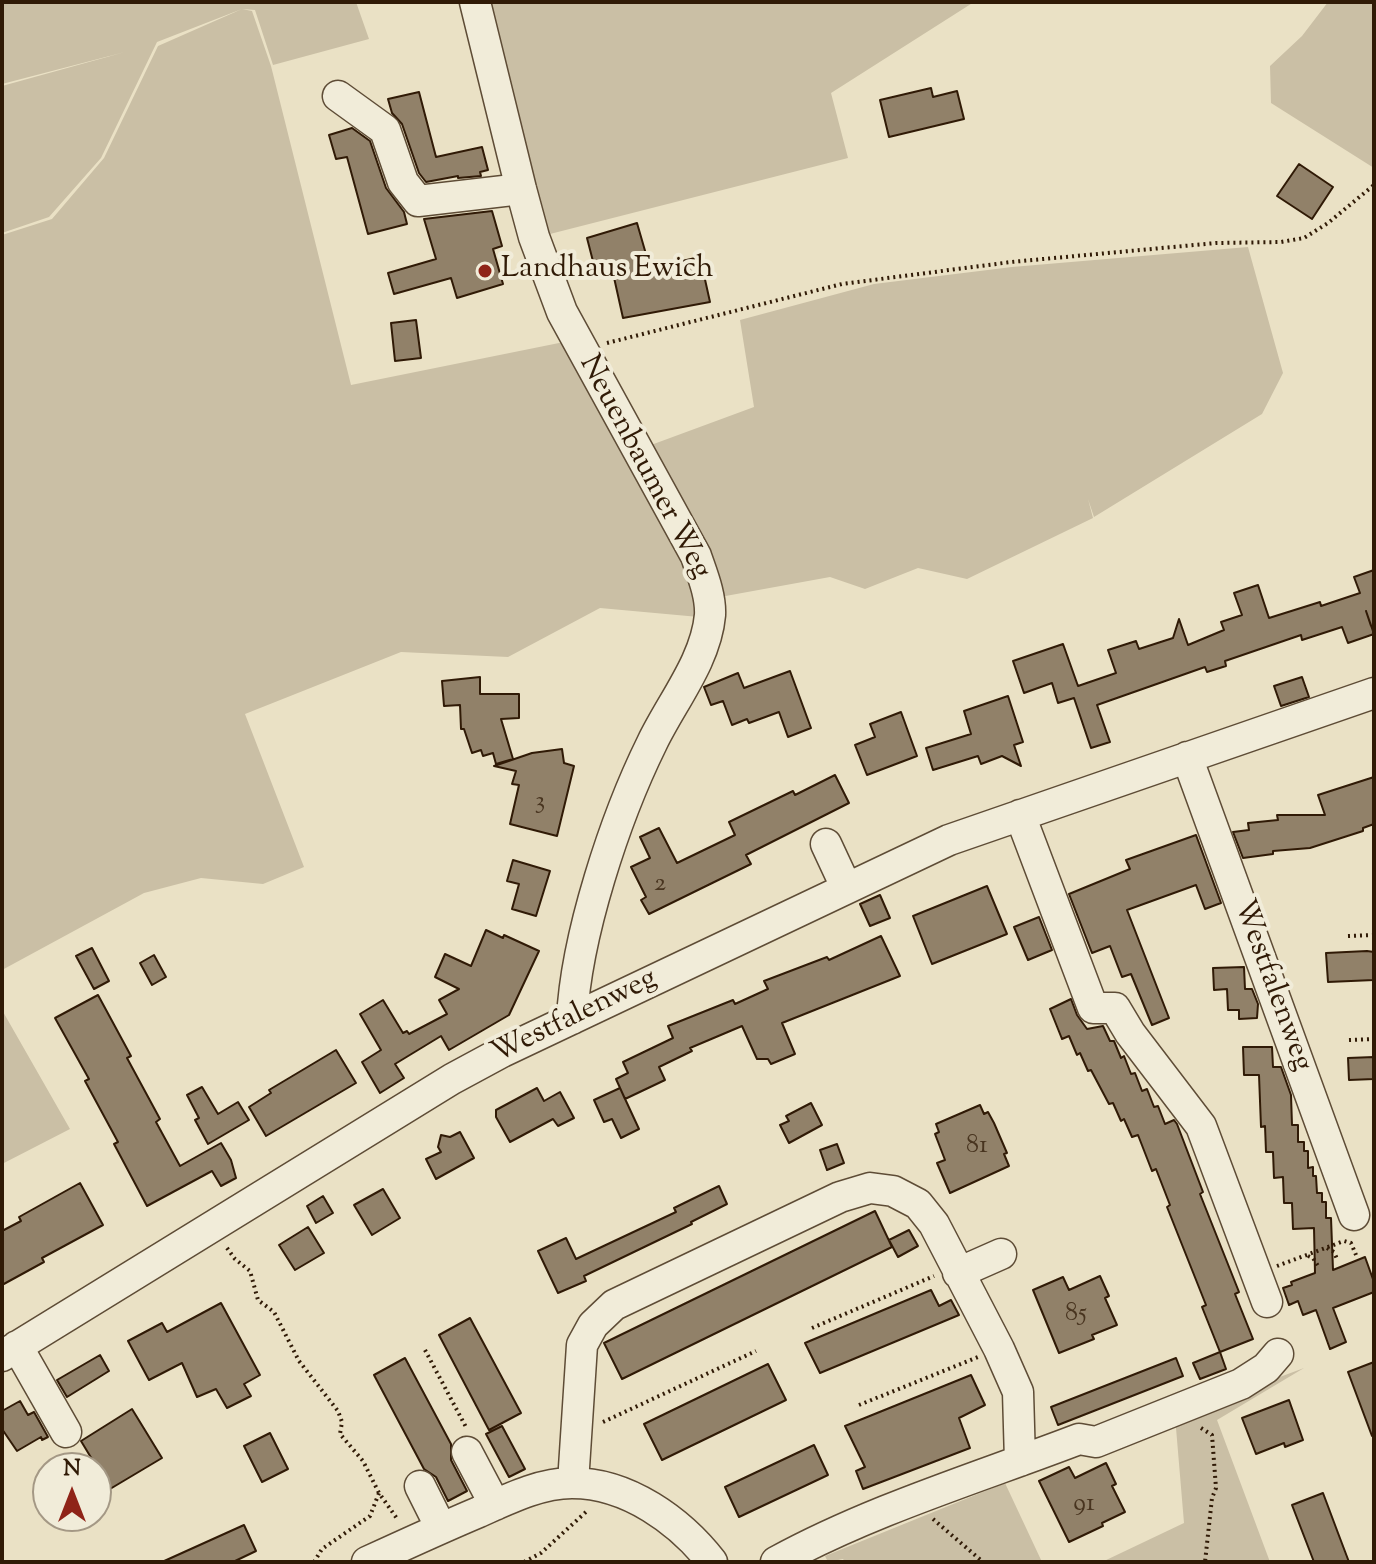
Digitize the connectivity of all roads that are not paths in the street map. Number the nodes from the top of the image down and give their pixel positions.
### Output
1 (475, 2) edge
2 (338, 96) dead end
3 (521, 189) junction
4 (1374, 693) edge
5 (1187, 757) junction
6 (1020, 815) junction
7 (826, 844) dead end
8 (846, 887) junction
9 (572, 1019) junction
10 (1354, 1215) dead end
11 (1001, 1254) dead end
12 (956, 1270) junction
13 (1267, 1302) dead end
14 (10, 1351) edge
15 (1278, 1354) dead end
16 (66, 1432) dead end
17 (467, 1452) road end
18 (1020, 1461) junction
19 (573, 1483) junction
20 (420, 1486) dead end
21 (495, 1505) junction
22 (441, 1528) junction
23 (811, 1554) edge
24 (367, 1562) edge
25 (712, 1562) edge
26 (776, 1562) edge

1 - 3 street, Neuenbaumer Weg
2 - 3 street
3 - 9 street, Neuenbaumer Weg
4 - 5 street, Westfalenweg
5 - 6 street, Westfalenweg
5 - 10 street, Westfalenweg
6 - 8 street, Westfalenweg
6 - 13 street
7 - 8 street
8 - 9 street, Westfalenweg
9 - 14 street, Westfalenweg
11 - 12 street
12 - 18 street
12 - 19 street
14 - 16 street
15 - 18 street
17 - 21 street
18 - 23 street
19 - 21 street
19 - 25 street
20 - 22 street
21 - 22 street
22 - 24 street
23 - 26 street

